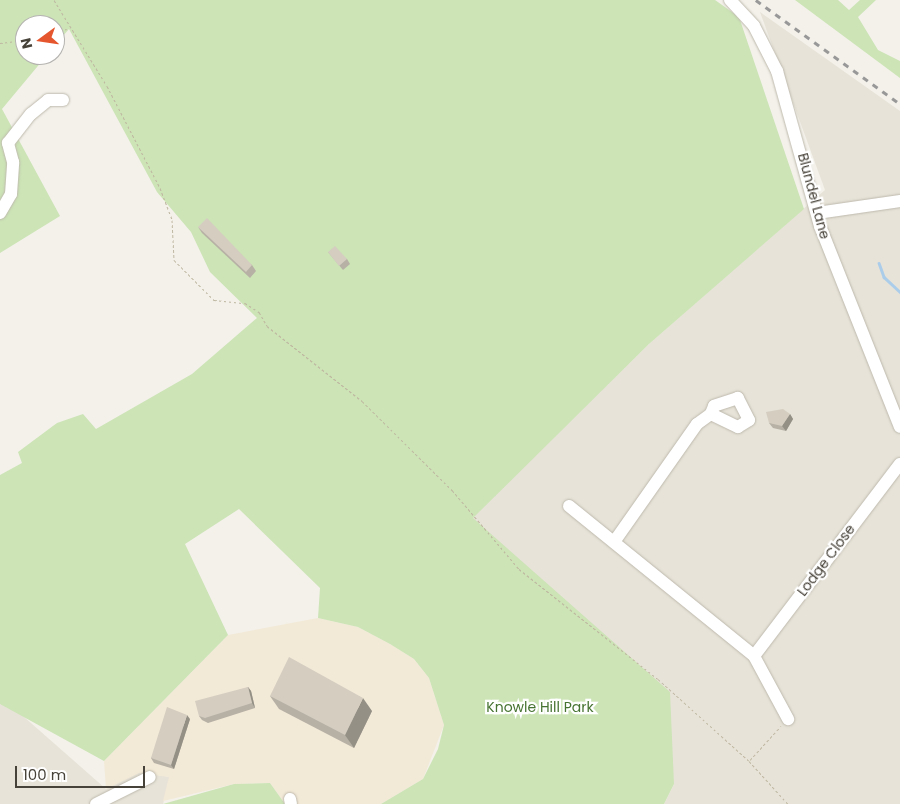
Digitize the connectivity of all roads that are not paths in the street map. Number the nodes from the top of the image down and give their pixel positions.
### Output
1 (730, 0) edge
2 (63, 100) dead end
3 (900, 201) edge
4 (0, 213) edge
5 (817, 213) junction
6 (711, 414) dead end
7 (900, 427) edge
8 (900, 464) edge
9 (569, 506) dead end
10 (614, 542) junction
11 (754, 656) junction
12 (788, 719) road end
13 (150, 776) dead end
14 (96, 804) edge

1 - 5 street, Blundel Lane
2 - 4 street
3 - 5 street
5 - 7 street, Blundel Lane
6 - 10 street
8 - 11 street, Lodge Close
9 - 10 street
10 - 11 street
11 - 12 street
13 - 14 street

